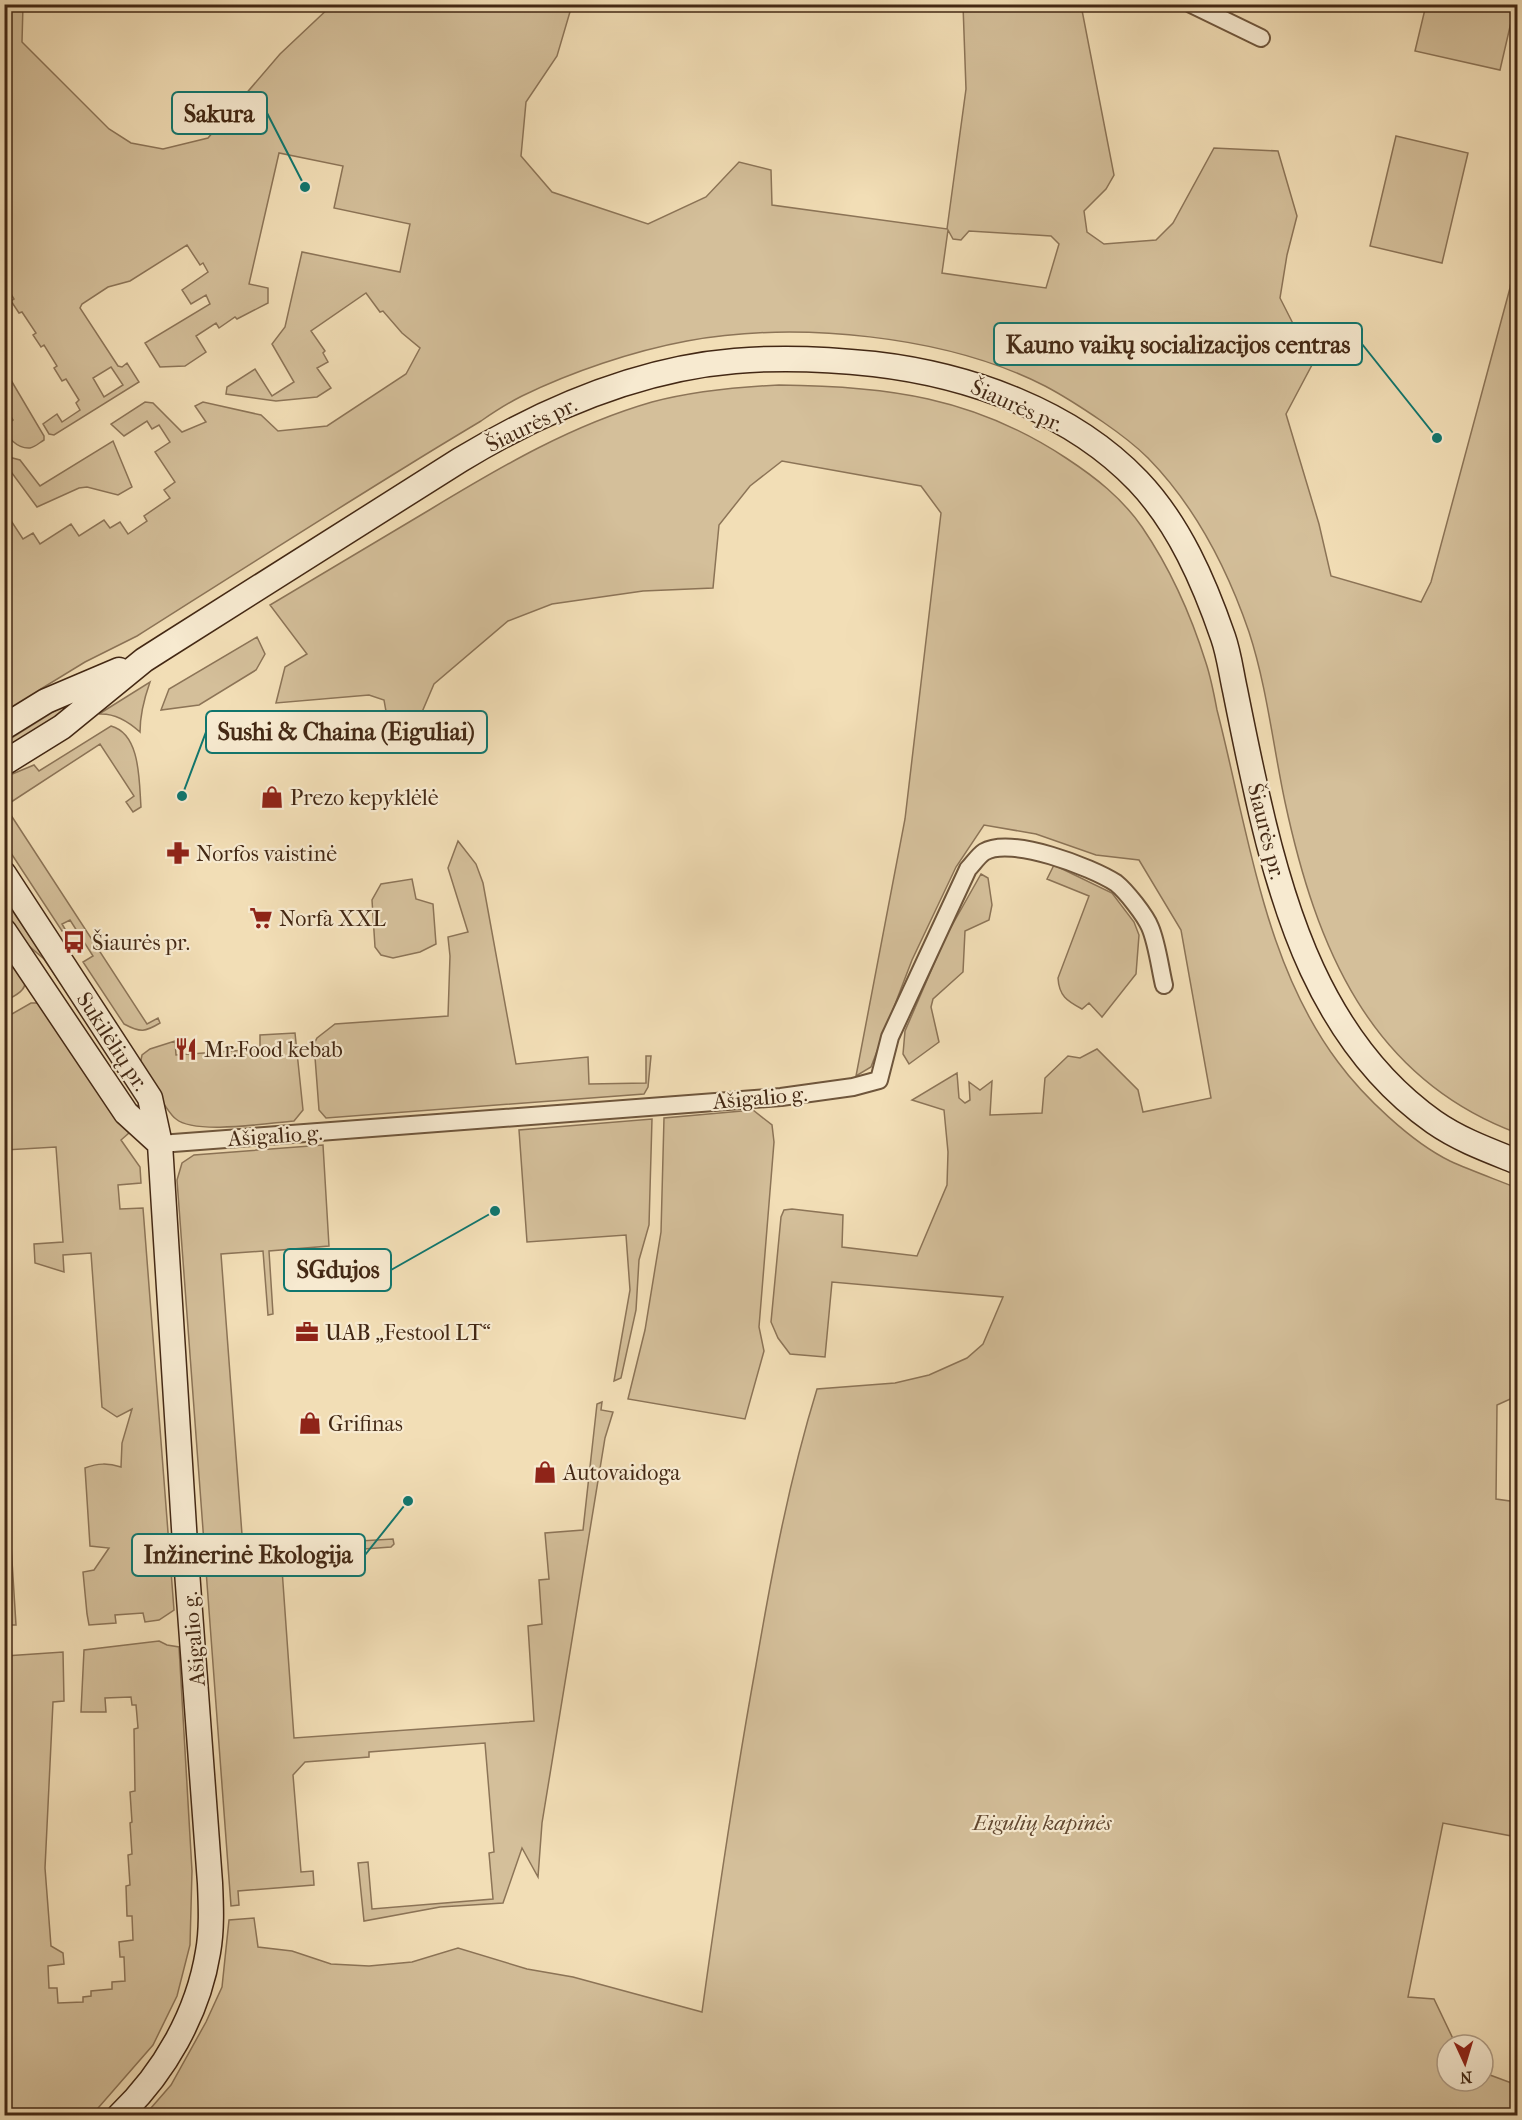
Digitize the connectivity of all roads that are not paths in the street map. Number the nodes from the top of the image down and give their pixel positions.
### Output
1 (1191, 4) edge
2 (1261, 38) dead end
3 (144, 660) junction
4 (4, 727) edge
5 (4, 764) edge
6 (4, 874) edge
7 (4, 931) edge
8 (1164, 986) dead end
9 (160, 1144) junction
10 (1518, 1162) edge
11 (119, 2115) edge

1 - 2 street
3 - 4 main road, Šiaurės pr.
3 - 5 main road, Šiaurės pr.
3 - 10 main road, Šiaurės pr.
6 - 9 main road, Sukilėlių pr.
7 - 9 main road, Sukilėlių pr.
8 - 9 street, Ašigalio g.
9 - 11 main road, Ašigalio g.

